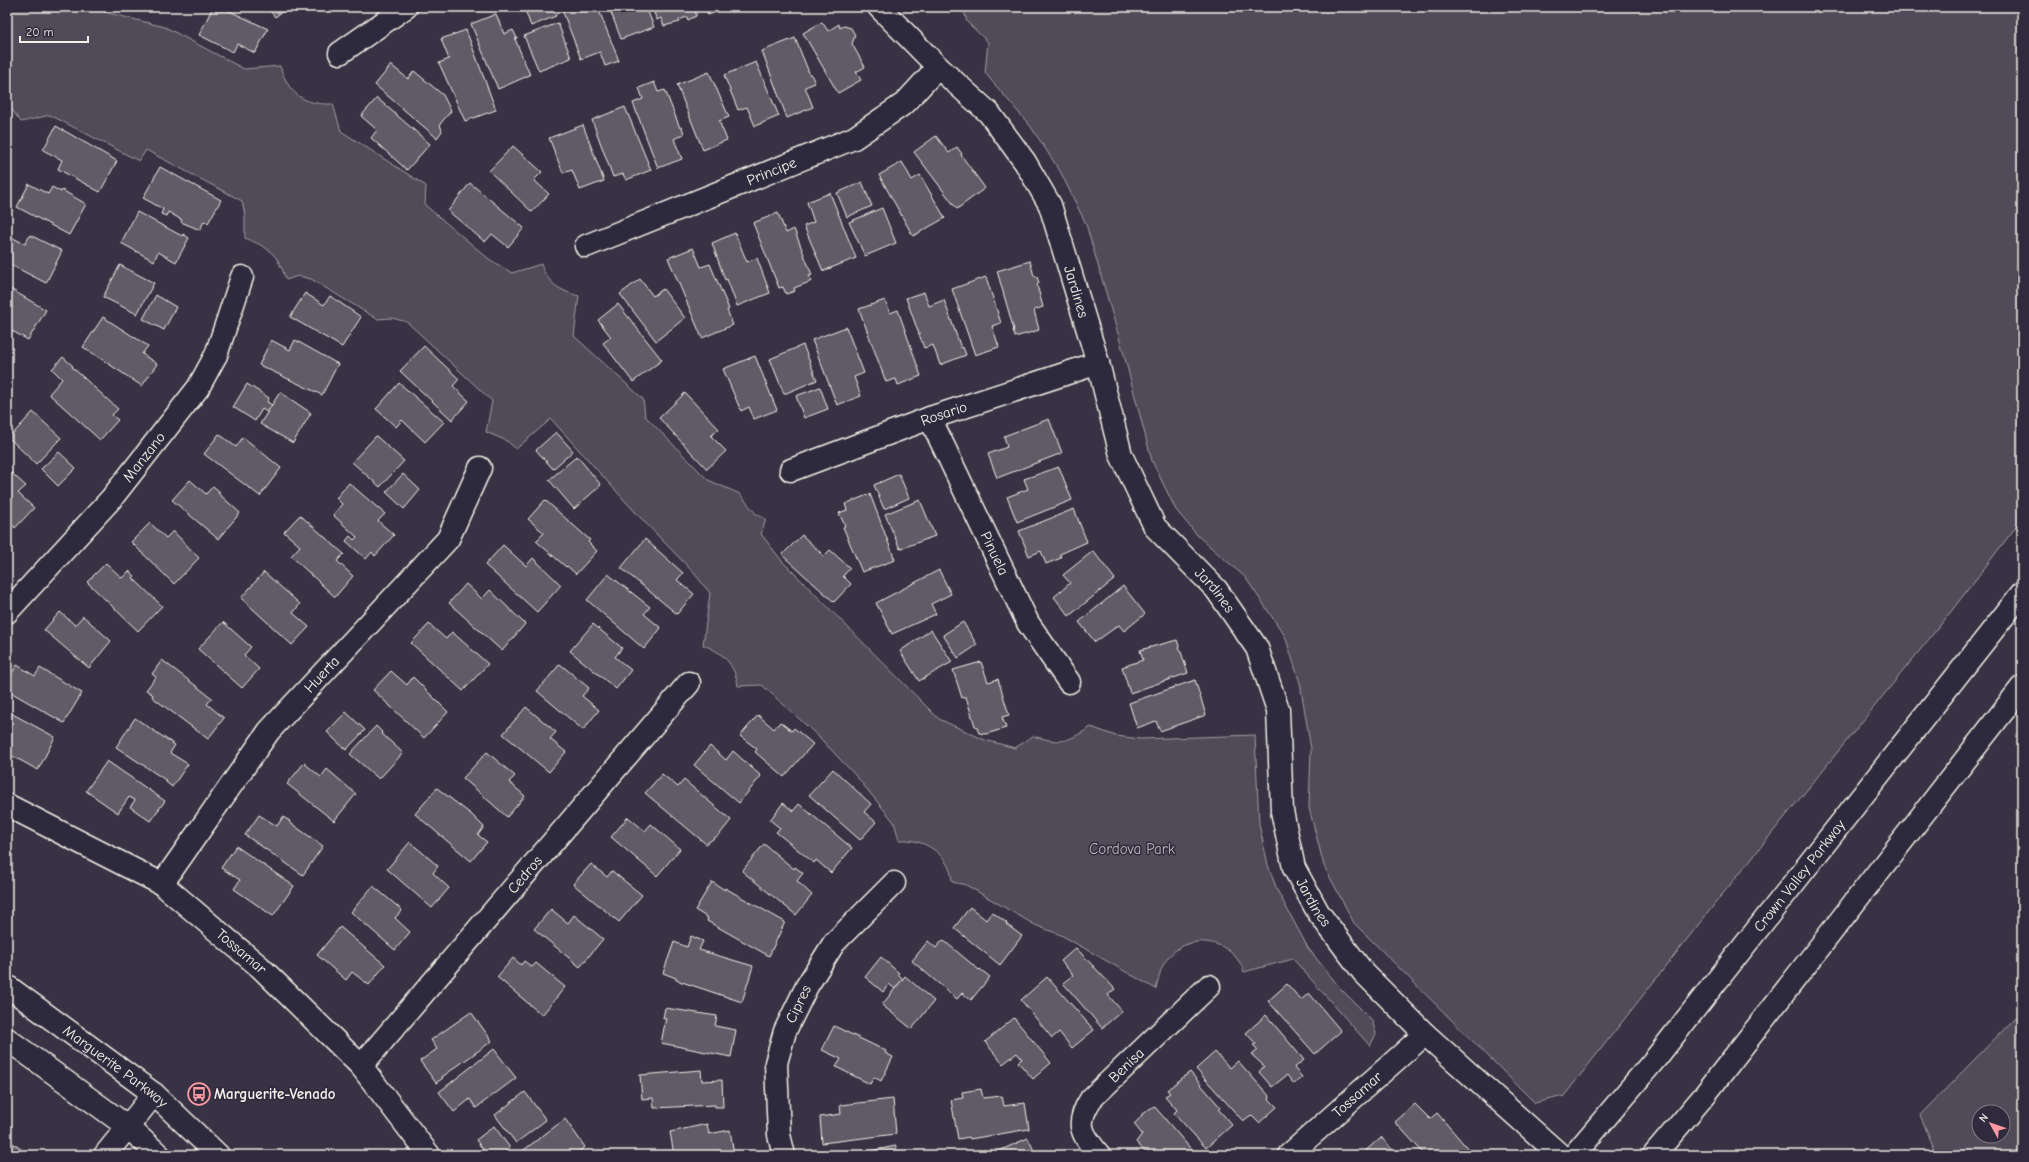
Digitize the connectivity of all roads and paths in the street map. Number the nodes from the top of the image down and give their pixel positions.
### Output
1 (406, 7) edge
2 (879, 7) edge
3 (340, 53) dead end
4 (938, 67) junction
5 (586, 246) dead end
6 (242, 277) dead end
7 (1098, 362) junction
8 (930, 418) junction
9 (480, 468) dead end
10 (791, 470) dead end
11 (2022, 593) edge
12 (7, 612) edge
13 (1069, 682) dead end
14 (689, 683) dead end
15 (2018, 691) edge
16 (7, 805) edge
17 (162, 884) junction
18 (894, 884) dead end
19 (7, 986) edge
20 (1209, 986) dead end
21 (1425, 1034) junction
22 (7, 1039) edge
23 (361, 1066) junction
24 (154, 1094) junction
25 (128, 1127) junction
26 (105, 1155) edge
27 (159, 1155) edge
28 (218, 1155) edge
29 (429, 1155) edge
30 (784, 1155) edge
31 (1099, 1155) edge
32 (1289, 1155) edge
33 (1560, 1155) edge
34 (1574, 1155) edge
35 (1654, 1155) edge

1 - 3 street
2 - 4 street, Jardines
4 - 5 street, Principe
4 - 7 street, Jardines
6 - 12 street, Manzano
7 - 8 street, Rosario
7 - 21 street, Jardines
8 - 10 street, Rosario
8 - 13 street, Pinuela
9 - 17 street, Huerta
11 - 34 street, Crown Valley Parkway
14 - 23 street, Cedros
15 - 35 street
16 - 17 street, Tossamar
17 - 23 street, Tossamar
18 - 30 street, Cipres
19 - 24 street, Marguerite Parkway
20 - 31 street, Benisa
21 - 32 street, Tossamar
21 - 33 street, Jardines
22 - 25 street
23 - 29 street, Tossamar
24 - 25 street
24 - 28 street, Marguerite Parkway
25 - 26 street
25 - 27 street

